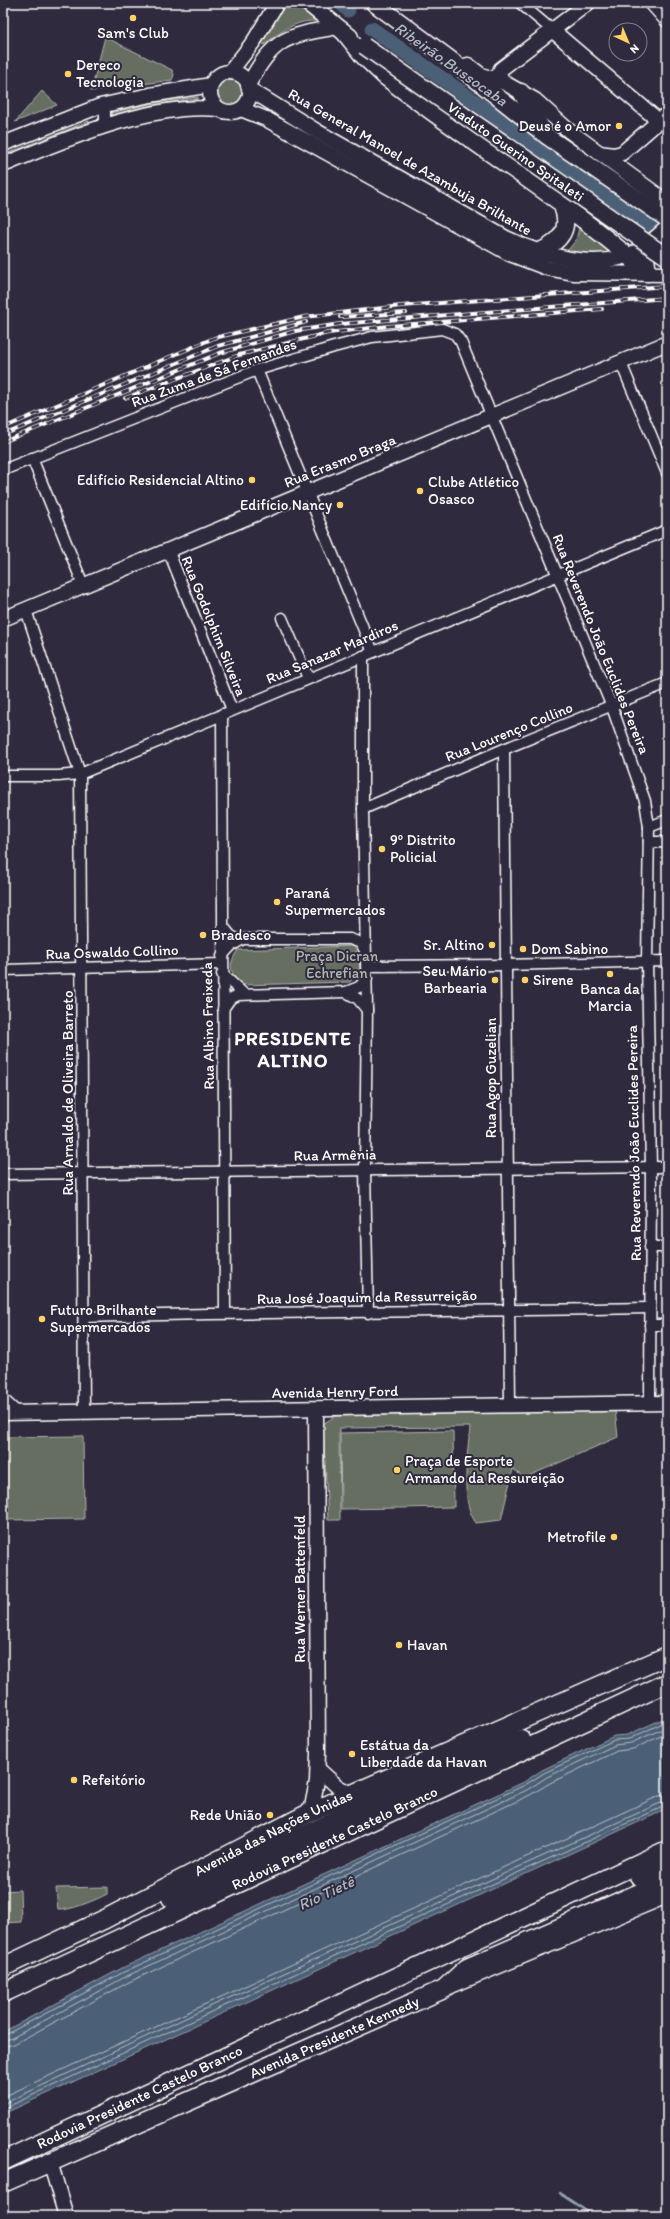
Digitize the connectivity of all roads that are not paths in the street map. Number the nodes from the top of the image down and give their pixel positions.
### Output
1 (277, 3) edge
2 (308, 3) edge
3 (374, 3) edge
4 (520, 3) edge
5 (588, 3) edge
6 (652, 3) edge
7 (667, 20) edge
8 (340, 29) junction
9 (552, 30) junction
10 (451, 60) junction
11 (230, 72) junction
12 (503, 82) junction
13 (211, 85) junction
14 (249, 87) junction
15 (521, 92) junction
16 (100, 106) junction
17 (241, 109) junction
18 (219, 110) junction
19 (663, 117) edge
20 (99, 128) junction
21 (545, 135) junction
22 (3, 144) edge
23 (599, 153) junction
24 (622, 153) junction
25 (3, 165) edge
26 (625, 172) junction
27 (667, 202) edge
28 (561, 204) junction
29 (662, 230) edge
30 (538, 252) junction
31 (628, 255) junction
32 (667, 258) edge
33 (648, 273) junction
34 (667, 274) edge
35 (461, 342) joint
36 (667, 344) edge
37 (622, 363) junction
38 (257, 370) junction
39 (493, 415) junction
40 (32, 458) junction
41 (3, 470) edge
42 (667, 474) edge
43 (308, 492) junction
44 (667, 530) edge
45 (169, 552) junction
46 (557, 576) junction
47 (84, 587) junction
48 (26, 610) junction
49 (282, 618) dead end
50 (3, 619) edge
51 (373, 652) junction
52 (363, 656) junction
53 (308, 678) junction
54 (667, 683) edge
55 (612, 707) junction
56 (227, 712) junction
57 (504, 749) junction
58 (80, 774) junction
59 (3, 776) edge
60 (363, 809) junction
61 (667, 820) edge
62 (649, 827) junction
63 (649, 842) junction
64 (667, 842) edge
65 (223, 926) junction
66 (366, 929) junction
67 (350, 938) junction
68 (243, 939) junction
69 (366, 953) junction
70 (647, 961) junction
71 (667, 961) edge
72 (222, 964) junction
73 (506, 965) junction
74 (366, 966) junction
75 (82, 968) junction
76 (3, 970) edge
77 (367, 978) junction
78 (346, 992) junction
79 (244, 994) junction
80 (223, 1009) junction
81 (367, 1010) junction
82 (667, 1166) edge
83 (507, 1167) junction
84 (651, 1167) junction
85 (365, 1170) junction
86 (225, 1171) junction
87 (3, 1174) edge
88 (83, 1174) junction
89 (650, 1247) junction
90 (667, 1247) edge
91 (650, 1308) junction
92 (508, 1310) junction
93 (224, 1313) junction
94 (368, 1313) junction
95 (84, 1317) junction
96 (650, 1325) junction
97 (667, 1325) edge
98 (3, 1399) edge
99 (667, 1403) edge
100 (650, 1404) junction
101 (510, 1406) junction
102 (316, 1409) junction
103 (3, 1413) edge
104 (18, 1413) junction
105 (84, 1413) junction
106 (667, 1656) edge
107 (667, 1682) edge
108 (586, 1720) junction
109 (318, 1769) junction
110 (352, 1794) junction
111 (311, 1812) junction
112 (667, 1850) edge
113 (667, 1864) edge
114 (667, 1881) edge
115 (667, 1896) edge
116 (568, 1898) junction
117 (105, 1919) junction
118 (3, 1967) edge
119 (444, 1989) junction
120 (3, 1993) edge
121 (3, 2160) edge
122 (50, 2162) junction
123 (3, 2183) edge
124 (66, 2216) edge

1 - 11 main road
2 - 8 main road
3 - 10 main road
4 - 9 street
5 - 9 main road
6 - 7 main road
8 - 14 main road
8 - 28 main road
8 - 32 main road, Viaduto Guerino Spitaleti, bridge
9 - 12 main road
9 - 19 main road
10 - 12 main road
10 - 21 main road
11 - 13 main road
11 - 14 main road
12 - 15 main road
13 - 16 main road
13 - 18 main road
14 - 17 main road
14 - 30 main road, Rua General Manoel de Azambuja Brilhante
15 - 21 main road
15 - 23 main road
16 - 20 street
16 - 22 main road
17 - 18 main road
17 - 33 main road, Rua General Manoel de Azambuja Brilhante
18 - 20 main road
19 - 24 main road
20 - 25 main road
21 - 29 main road
23 - 24 main road
23 - 26 main road
24 - 26 main road
26 - 27 main road
28 - 30 main road
28 - 31 main road
29 - 31 main road, Rua General Manoel de Azambuja Brilhante
29 - 33 main road
30 - 31 main road, Rua General Manoel de Azambuja Brilhante
31 - 33 main road
33 - 34 main road, Rua General Manoel de Azambuja Brilhante
35 - 38 street, Rua Zuma de Sá Fernandes
35 - 39 street, Rua Reverendo João Euclides Pereira
36 - 37 main road, Rua Erasmo Braga
37 - 39 main road, Rua Erasmo Braga
37 - 42 street
38 - 40 street, Rua Zuma de Sá Fernandes
38 - 43 street
39 - 43 main road, Rua Erasmo Braga
39 - 46 street, Rua Reverendo João Euclides Pereira
40 - 41 street, Rua Zuma de Sá Fernandes
40 - 47 street
43 - 45 main road, Rua Erasmo Braga
43 - 51 street
44 - 46 street, Rua Sanazar Mardiros
45 - 47 main road, Rua Erasmo Braga
45 - 56 street, Rua Godolphim Silveira
46 - 51 street, Rua Sanazar Mardiros
46 - 55 street, Rua Reverendo João Euclides Pereira
47 - 48 main road, Rua Erasmo Braga
48 - 50 main road, Rua Erasmo Braga
48 - 58 street, Rua Arnaldo de Oliveira Barreto
49 - 53 street
51 - 52 street, Rua Sanazar Mardiros
52 - 53 street, Rua Sanazar Mardiros
52 - 60 street
53 - 56 street, Rua Sanazar Mardiros
54 - 55 street, Rua Lourenço Collino
55 - 57 street, Rua Lourenço Collino
55 - 62 street, Rua Reverendo João Euclides Pereira
56 - 58 street, Rua Sanazar Mardiros
56 - 65 street, Rua Albino Freixeda
57 - 60 street, Rua Lourenço Collino
57 - 73 street, Rua Agop Guzelian
58 - 59 street, Rua Sanazar Mardiros
58 - 75 street, Rua Arnaldo de Oliveira Barreto
60 - 66 street
61 - 62 street
62 - 63 street, Rua Reverendo João Euclides Pereira
63 - 64 street
63 - 70 street, Rua Reverendo João Euclides Pereira
65 - 68 street
65 - 72 street, Rua Albino Freixeda
66 - 67 street
66 - 69 street
67 - 68 street
67 - 69 street
68 - 72 street
69 - 74 street
70 - 71 street
70 - 73 street
70 - 84 street, Rua Reverendo João Euclides Pereira
72 - 75 street, Rua Oswaldo Collino
72 - 79 street
72 - 80 street, Rua Albino Freixeda
73 - 74 street
73 - 83 street, Rua Agop Guzelian
74 - 77 street
75 - 76 street, Rua Oswaldo Collino
75 - 88 street, Rua Arnaldo de Oliveira Barreto
77 - 78 street
77 - 81 street
78 - 79 street
78 - 81 street
79 - 80 street
80 - 86 street, Rua Albino Freixeda
81 - 85 street
82 - 84 street, Rua Armênia
83 - 84 street, Rua Armênia
83 - 85 street, Rua Armênia
83 - 92 street, Rua Agop Guzelian
84 - 89 street, Rua Reverendo João Euclides Pereira
85 - 86 street, Rua Armênia
85 - 94 street
86 - 88 street, Rua Armênia
86 - 93 street, Rua Albino Freixeda
87 - 88 street, Rua Armênia
88 - 95 street, Rua Arnaldo de Oliveira Barreto
89 - 90 street
89 - 91 street, Rua Reverendo João Euclides Pereira
91 - 92 street, Rua José Joaquim da Ressurreição
91 - 96 street, Rua Reverendo João Euclides Pereira
92 - 94 street, Rua José Joaquim da Ressurreição
92 - 101 street, Rua Agop Guzelian
93 - 94 street, Rua José Joaquim da Ressurreição
93 - 95 street, Rua José Joaquim da Ressurreição
95 - 105 street, Rua Arnaldo de Oliveira Barreto
96 - 97 street
96 - 100 street, Rua Reverendo João Euclides Pereira
98 - 104 street
99 - 100 main road, Avenida Henry Ford
100 - 101 main road, Avenida Henry Ford
101 - 102 main road, Avenida Henry Ford
102 - 105 main road, Avenida Henry Ford
102 - 109 main road, Rua Werner Battenfeld
103 - 104 main road, Avenida Henry Ford
104 - 105 main road, Avenida Henry Ford
106 - 110 highway, Avenida das Nações Unidas
107 - 108 highway, Rodovia Presidente Castelo Branco
108 - 117 highway
108 - 120 highway, Rodovia Presidente Castelo Branco
109 - 110 main road
109 - 111 main road, Rua Werner Battenfeld
110 - 111 highway, Avenida das Nações Unidas
111 - 117 highway, Avenida das Nações Unidas
112 - 116 highway, Rodovia Presidente Castelo Branco
113 - 116 highway
114 - 119 highway
115 - 119 main road, Avenida Presidente Kennedy
116 - 121 highway, Rodovia Presidente Castelo Branco
117 - 118 highway, Avenida das Nações Unidas
119 - 122 highway, Avenida Presidente Kennedy
122 - 123 highway, Avenida Presidente Kennedy
122 - 124 main road

